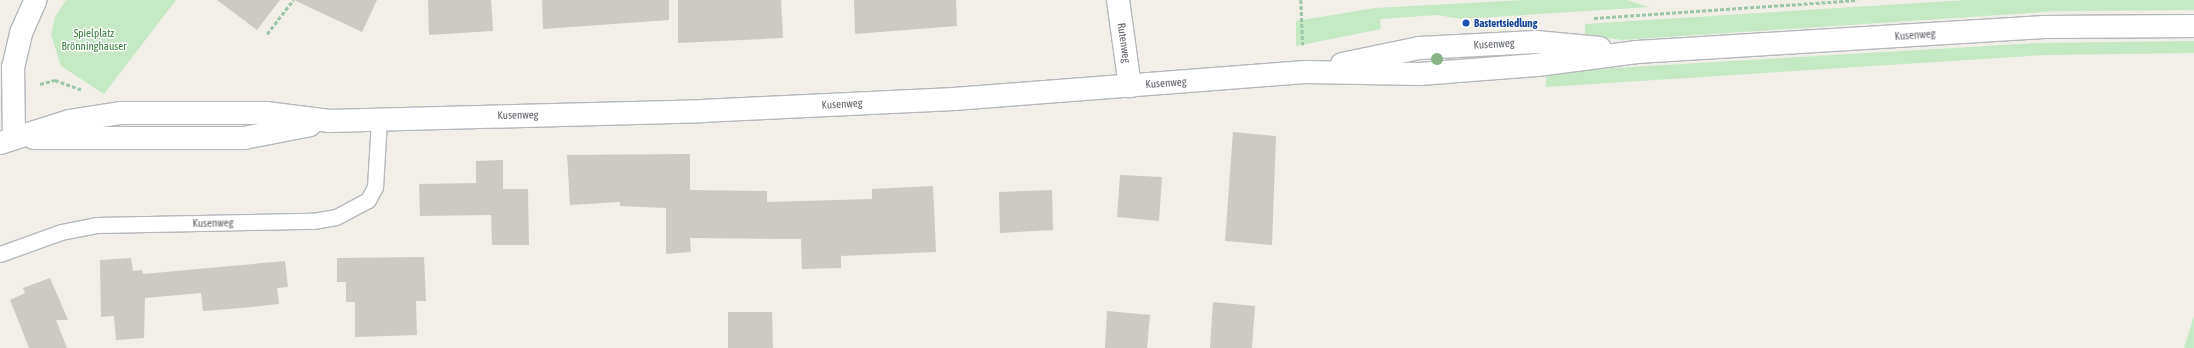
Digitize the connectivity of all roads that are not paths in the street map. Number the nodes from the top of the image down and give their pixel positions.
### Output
1 (36, 0) edge
2 (1118, 0) edge
3 (2194, 26) edge
4 (1130, 86) junction
5 (379, 119) junction
6 (7, 141) edge
7 (0, 254) edge

1 - 6 street
2 - 4 street, Rutenweg
3 - 4 street, Kusenweg
4 - 5 street, Kusenweg
5 - 6 street, Kusenweg
5 - 7 lane, Kusenweg

